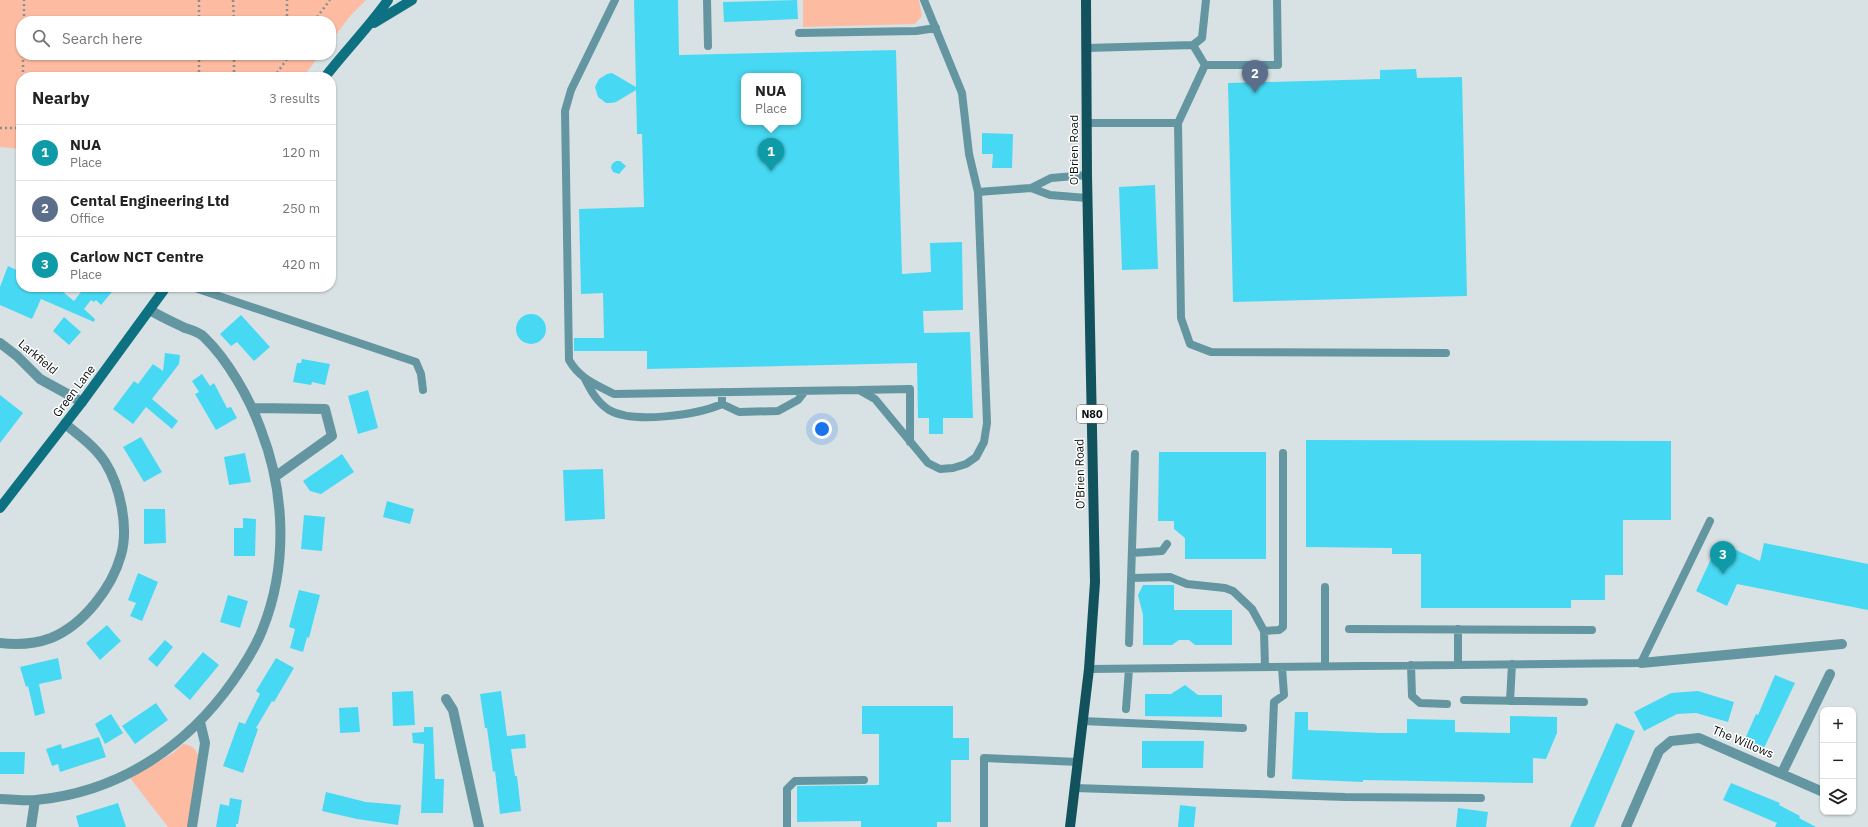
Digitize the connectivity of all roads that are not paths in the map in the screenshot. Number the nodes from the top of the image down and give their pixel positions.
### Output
1 (388, 0) edge
2 (412, 0) edge
3 (615, 0) edge
4 (706, 0) edge
5 (924, 0) edge
6 (1086, 0) edge
7 (1206, 0) edge
8 (1277, 0) edge
9 (370, 25) junction
10 (936, 28) junction
11 (799, 33) dead end
12 (1193, 44) junction
13 (708, 46) dead end
14 (1086, 48) junction
15 (1205, 65) junction
16 (329, 72) edge
17 (1087, 123) junction
18 (1178, 123) junction
19 (1087, 175) junction
20 (1031, 188) junction
21 (978, 192) junction
22 (1087, 198) junction
23 (163, 292) edge
24 (207, 292) edge
25 (150, 310) junction
26 (0, 343) edge
27 (1446, 353) dead end
28 (585, 379) junction
29 (423, 390) dead end
30 (858, 390) junction
31 (805, 391) junction
32 (722, 392) junction
33 (82, 402) junction
34 (722, 404) junction
35 (253, 408) junction
36 (65, 424) junction
37 (910, 442) junction
38 (1283, 453) dead end
39 (1135, 454) dead end
40 (276, 476) junction
41 (0, 508) edge
42 (1710, 521) dead end
43 (1167, 544) dead end
44 (1132, 552) junction
45 (1132, 578) junction
46 (1325, 588) dead end
47 (1349, 629) dead end
48 (1458, 629) junction
49 (1592, 630) dead end
50 (1264, 631) junction
51 (0, 643) edge
52 (1129, 643) dead end
53 (1842, 644) dead end
54 (1641, 663) junction
55 (1512, 664) junction
56 (1410, 665) junction
57 (1458, 665) junction
58 (1325, 666) junction
59 (1264, 667) junction
60 (1282, 667) junction
61 (1088, 669) junction
62 (1129, 669) junction
63 (1830, 674) dead end
64 (446, 699) dead end
65 (1464, 700) dead end
66 (1510, 701) junction
67 (1584, 702) dead end
68 (1447, 704) dead end
69 (1126, 709) dead end
70 (1082, 721) junction
71 (200, 722) junction
72 (1243, 728) dead end
73 (1078, 762) junction
74 (1782, 773) junction
75 (1271, 774) dead end
76 (864, 780) dead end
77 (1075, 788) junction
78 (1820, 791) edge
79 (1481, 798) dead end
80 (0, 799) edge
81 (35, 800) junction
82 (31, 827) edge
83 (192, 827) edge
84 (478, 827) edge
85 (787, 827) edge
86 (984, 827) edge
87 (1070, 827) edge
88 (1626, 827) edge

1 - 9 main road
2 - 9 main road
3 - 28 lane
4 - 13 lane
5 - 10 lane
6 - 14 main road, O'Brien Road / N80
7 - 12 lane
8 - 15 lane
9 - 16 main road
10 - 11 lane
10 - 21 lane
12 - 14 lane
12 - 15 lane
14 - 17 main road, O'Brien Road / N80
15 - 18 lane
17 - 18 lane
17 - 19 main road, O'Brien Road / N80
18 - 27 lane
19 - 20 lane
19 - 22 main road, O'Brien Road / N80
20 - 21 lane
20 - 22 lane
21 - 37 lane
22 - 61 main road, O'Brien Road / N80
23 - 25 main road, Green Lane
24 - 29 lane
25 - 33 main road, Green Lane
25 - 35 street
26 - 33 street, Larkfield
28 - 32 lane
28 - 34 lane
30 - 31 lane
30 - 37 lane
30 - 37 lane
31 - 32 lane
31 - 34 lane
32 - 34 lane
33 - 36 main road, Green Lane
35 - 40 street
35 - 40 street
36 - 41 main road, Green Lane
36 - 51 street
38 - 50 lane
39 - 44 lane
40 - 71 street
42 - 54 lane
43 - 44 lane
44 - 45 lane
45 - 50 lane
45 - 52 lane
46 - 58 lane
47 - 48 lane
48 - 49 lane
48 - 57 lane
50 - 59 lane
53 - 54 street
54 - 55 lane
55 - 57 lane
55 - 66 lane
56 - 57 lane
56 - 58 lane
56 - 68 lane
58 - 60 lane
59 - 60 lane
59 - 62 lane
60 - 75 lane
61 - 62 lane
61 - 70 main road, O'Brien Road / N80
62 - 69 lane
63 - 74 street, The Willows
64 - 84 street
65 - 66 lane
66 - 67 lane
70 - 72 lane
70 - 73 main road, O'Brien Road / N80
71 - 81 street
71 - 83 street
73 - 77 main road, O'Brien Road / N80
73 - 86 lane
74 - 78 street, The Willows
74 - 88 street, The Willows
76 - 85 lane
77 - 79 lane
77 - 87 main road, O'Brien Road / N80
80 - 81 street
81 - 82 street

